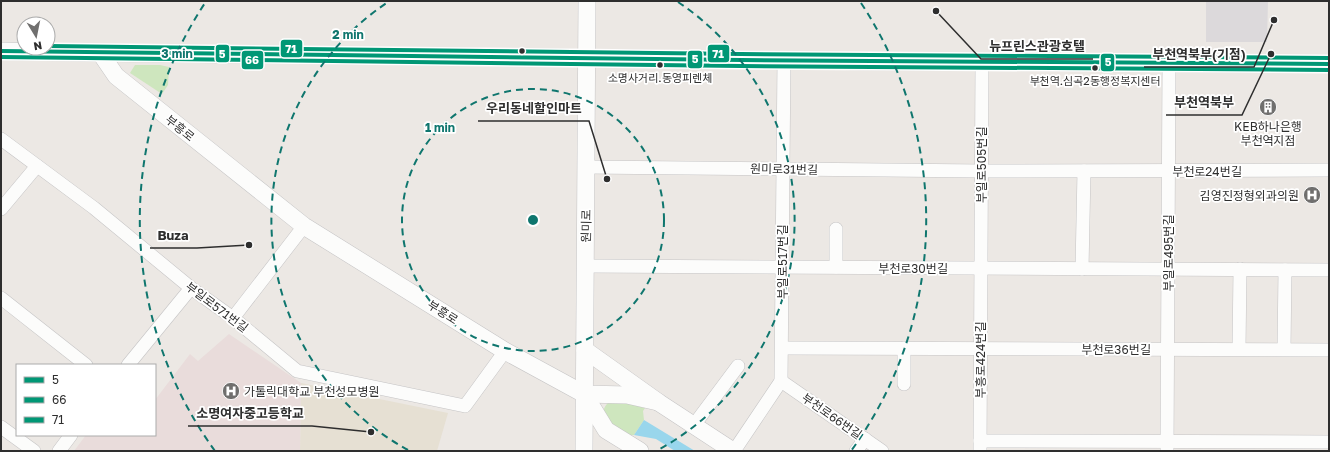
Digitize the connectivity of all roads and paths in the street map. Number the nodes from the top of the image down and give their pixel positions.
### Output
1 (587, 1) edge
2 (1, 51) edge
3 (101, 54) junction
4 (587, 59) junction
5 (784, 59) junction
6 (982, 63) junction
7 (1169, 63) junction
8 (1329, 64) edge
9 (1, 139) edge
10 (37, 166) junction
11 (586, 167) junction
12 (783, 169) junction
13 (1329, 170) edge
14 (982, 171) junction
15 (1084, 171) junction
16 (1168, 171) junction
17 (1, 209) edge
18 (304, 226) junction
19 (836, 229) dead end
20 (585, 266) junction
21 (782, 267) junction
22 (836, 267) junction
23 (980, 268) junction
24 (1082, 269) junction
25 (1168, 269) junction
26 (1240, 269) junction
27 (1285, 270) junction
28 (1329, 270) edge
29 (191, 288) junction
30 (1, 298) edge
31 (233, 318) junction
32 (782, 348) junction
33 (904, 348) junction
34 (980, 348) junction
35 (1168, 349) junction
36 (1239, 349) junction
37 (585, 350) junction
38 (1284, 350) junction
39 (1329, 350) edge
40 (505, 351) junction
41 (85, 364) edge
42 (129, 364) edge
43 (738, 366) dead end
44 (781, 381) junction
45 (904, 384) dead end
46 (584, 394) junction
47 (658, 402) junction
48 (694, 425) junction
49 (1, 427) edge
50 (70, 436) edge
51 (865, 439) junction
52 (1329, 442) edge
53 (980, 446) edge
54 (1027, 446) edge
55 (1072, 446) edge
56 (1168, 446) edge
57 (1221, 446) edge
58 (1268, 446) edge
59 (34, 451) edge
60 (59, 451) edge
61 (584, 451) edge
62 (640, 451) edge
63 (733, 451) edge
64 (856, 451) edge
65 (882, 451) edge

1 - 4 street, 원미로
2 - 3 street
3 - 4 street
3 - 18 street, 부흥로
4 - 5 street
4 - 11 street, 원미로
5 - 6 street
5 - 12 street, 부일로517번길
6 - 7 street
6 - 14 street, 부일로505번길
7 - 8 street
7 - 16 street, 부일로495번길
9 - 10 street, 부일로571번길
10 - 17 street
10 - 29 street, 부일로571번길
11 - 12 street, 원미로31번길
11 - 20 street, 원미로
12 - 14 street, 원미로31번길
12 - 21 street, 부일로517번길
13 - 16 street, 부천로24번길
14 - 15 street, 부천로24번길
14 - 23 street, 부일로505번길
15 - 16 street, 부천로24번길
15 - 24 street
16 - 25 street, 부일로495번길
18 - 31 street
18 - 40 street, 부흥로
19 - 22 street
20 - 21 street, 부천로30번길
20 - 37 street, 원미로
21 - 22 street, 부천로30번길
21 - 32 street, 부일로517번길
22 - 23 street, 부천로30번길
23 - 24 street, 부천로30번길
23 - 34 street, 부흥로424번길
24 - 25 street, 부천로30번길
25 - 26 street, 부천로30번길
25 - 35 street, 부일로495번길
26 - 27 street, 부천로30번길
26 - 36 street
27 - 28 street, 부천로30번길
27 - 38 street
29 - 31 street, 부일로571번길
29 - 42 street
30 - 41 street
31 - 40 street, 부일로571번길
32 - 33 street, 부천로36번길
32 - 44 street, 부일로517번길
33 - 34 street, 부천로36번길
33 - 45 street
34 - 35 street, 부천로36번길
34 - 53 street, 부흥로424번길
35 - 36 street, 부천로36번길
35 - 56 street, 부일로495번길
36 - 38 street, 부천로36번길
37 - 46 street, 원미로
37 - 47 street, 부흥로
38 - 39 street, 부천로36번길
40 - 46 street, 부흥로
43 - 48 street
44 - 51 street, 부천로66번길
44 - 63 street
46 - 47 street, 부흥로
46 - 61 street, 원미로
46 - 62 street
47 - 48 street, 부흥로
48 - 63 street, 부흥로
49 - 59 street
50 - 60 street
51 - 64 street
51 - 65 street, 부천로66번길
52 - 58 street
53 - 54 street
54 - 55 street
55 - 56 street
56 - 57 street
57 - 58 street

